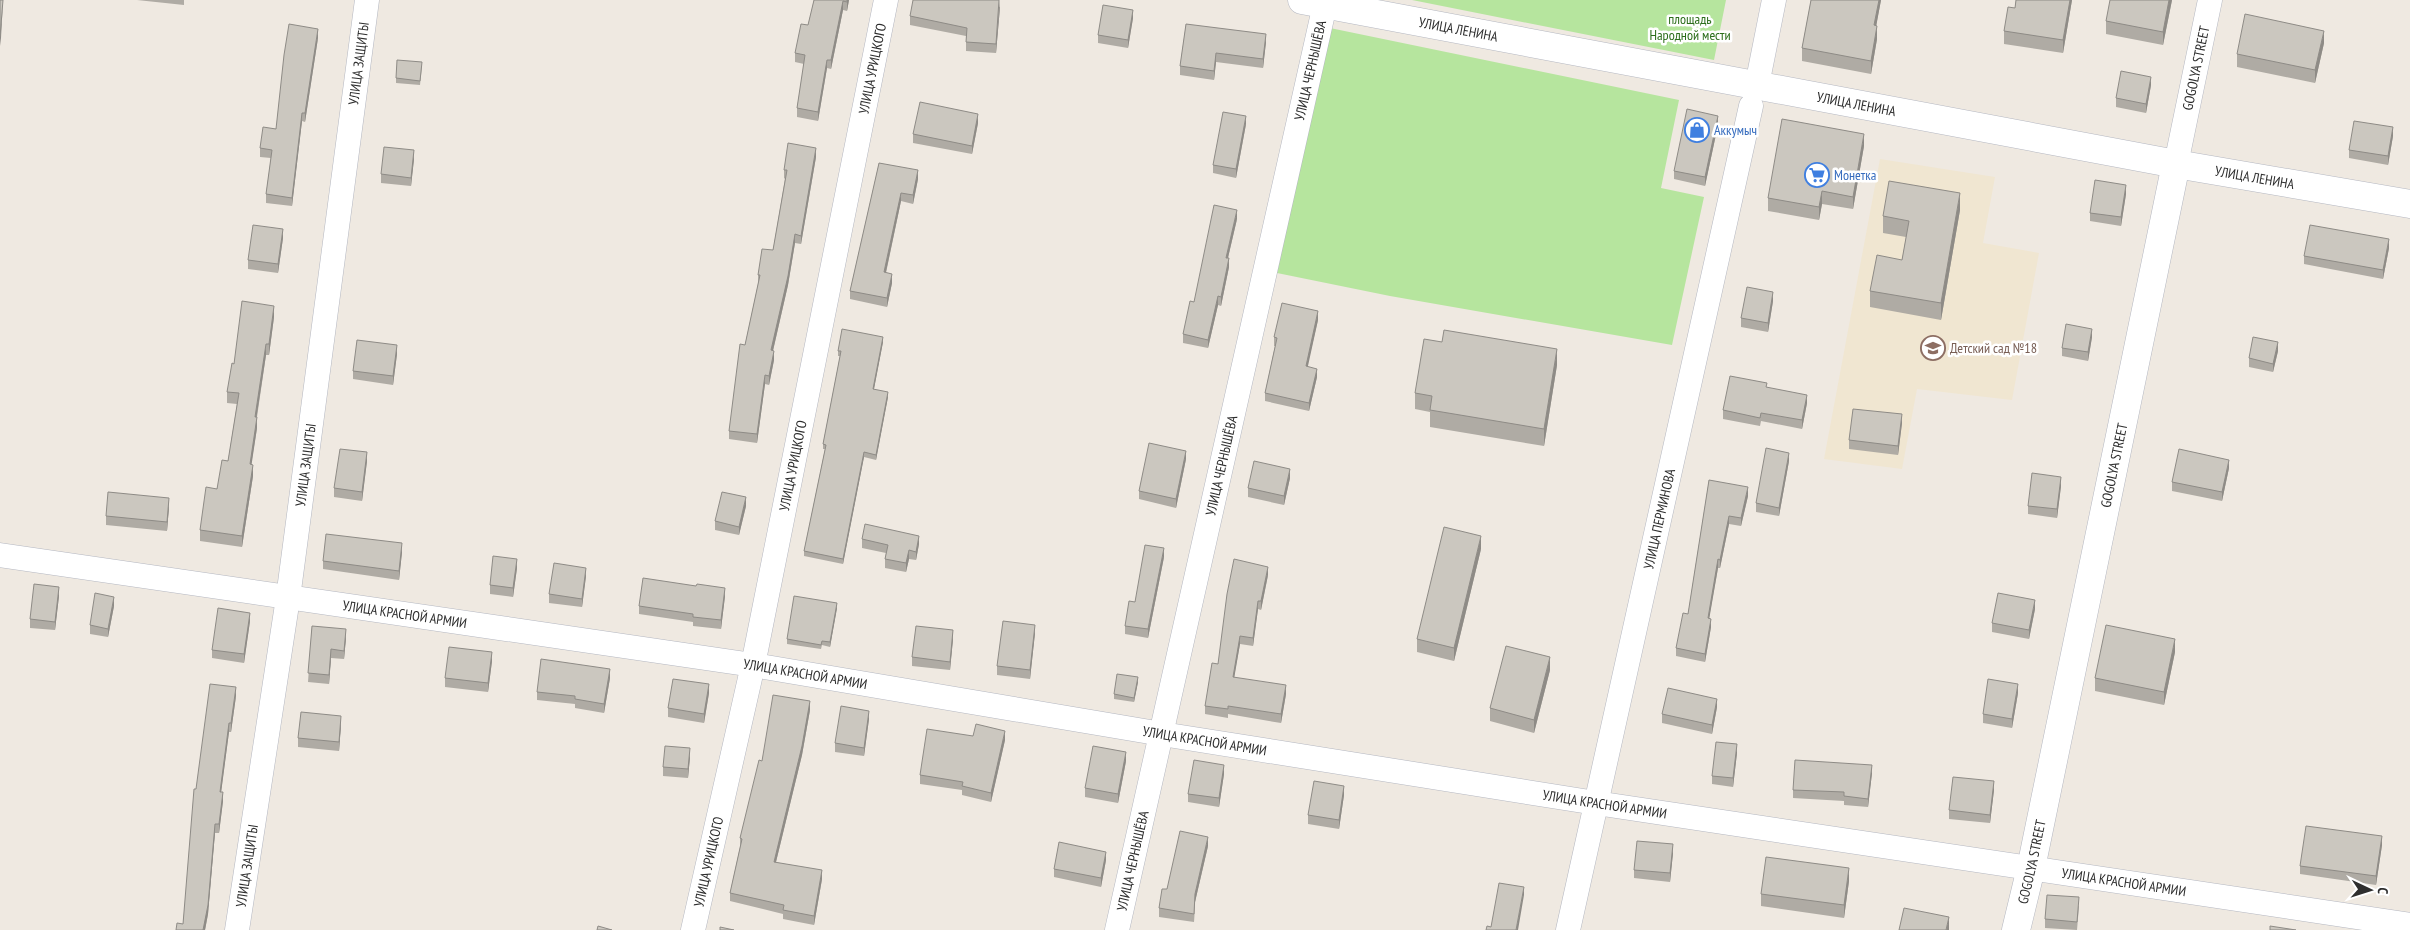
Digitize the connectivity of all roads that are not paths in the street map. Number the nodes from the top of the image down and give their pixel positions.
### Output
1 (367, 0) edge
2 (886, 0) edge
3 (1774, 0) edge
4 (2210, 0) edge
5 (1317, 1) edge
6 (1754, 96) junction
7 (2176, 164) junction
8 (2410, 204) edge
9 (0, 556) edge
10 (288, 598) junction
11 (753, 665) junction
12 (1162, 734) junction
13 (1596, 803) junction
14 (2031, 868) junction
15 (2410, 925) edge
16 (237, 930) edge
17 (693, 930) edge
18 (1118, 930) edge
19 (1568, 930) edge
20 (2016, 930) edge

1 - 10 street, УЛИЦА ЗАЩИТЫ
2 - 11 street, УЛИЦА УРИЦКОГО
3 - 6 street, УЛИЦА ПЕРМИНОВА
4 - 7 street, GOGOLYA STREET
5 - 6 street, УЛИЦА ЛЕНИНА
5 - 12 street, УЛИЦА ЧЕРНЫШЁВА
6 - 7 street, УЛИЦА ЛЕНИНА
6 - 13 street, УЛИЦА ПЕРМИНОВА
7 - 8 street, УЛИЦА ЛЕНИНА
7 - 14 street, GOGOLYA STREET
9 - 10 street, УЛИЦА КРАСНОЙ АРМИИ
10 - 11 street, УЛИЦА КРАСНОЙ АРМИИ
10 - 16 street, УЛИЦА ЗАЩИТЫ
11 - 12 street, УЛИЦА КРАСНОЙ АРМИИ
11 - 17 street, УЛИЦА УРИЦКОГО
12 - 13 street, УЛИЦА КРАСНОЙ АРМИИ
12 - 18 street, УЛИЦА ЧЕРНЫШЁВА
13 - 14 street, УЛИЦА КРАСНОЙ АРМИИ
13 - 19 street, УЛИЦА ПЕРМИНОВА
14 - 15 street, УЛИЦА КРАСНОЙ АРМИИ
14 - 20 street, GOGOLYA STREET

